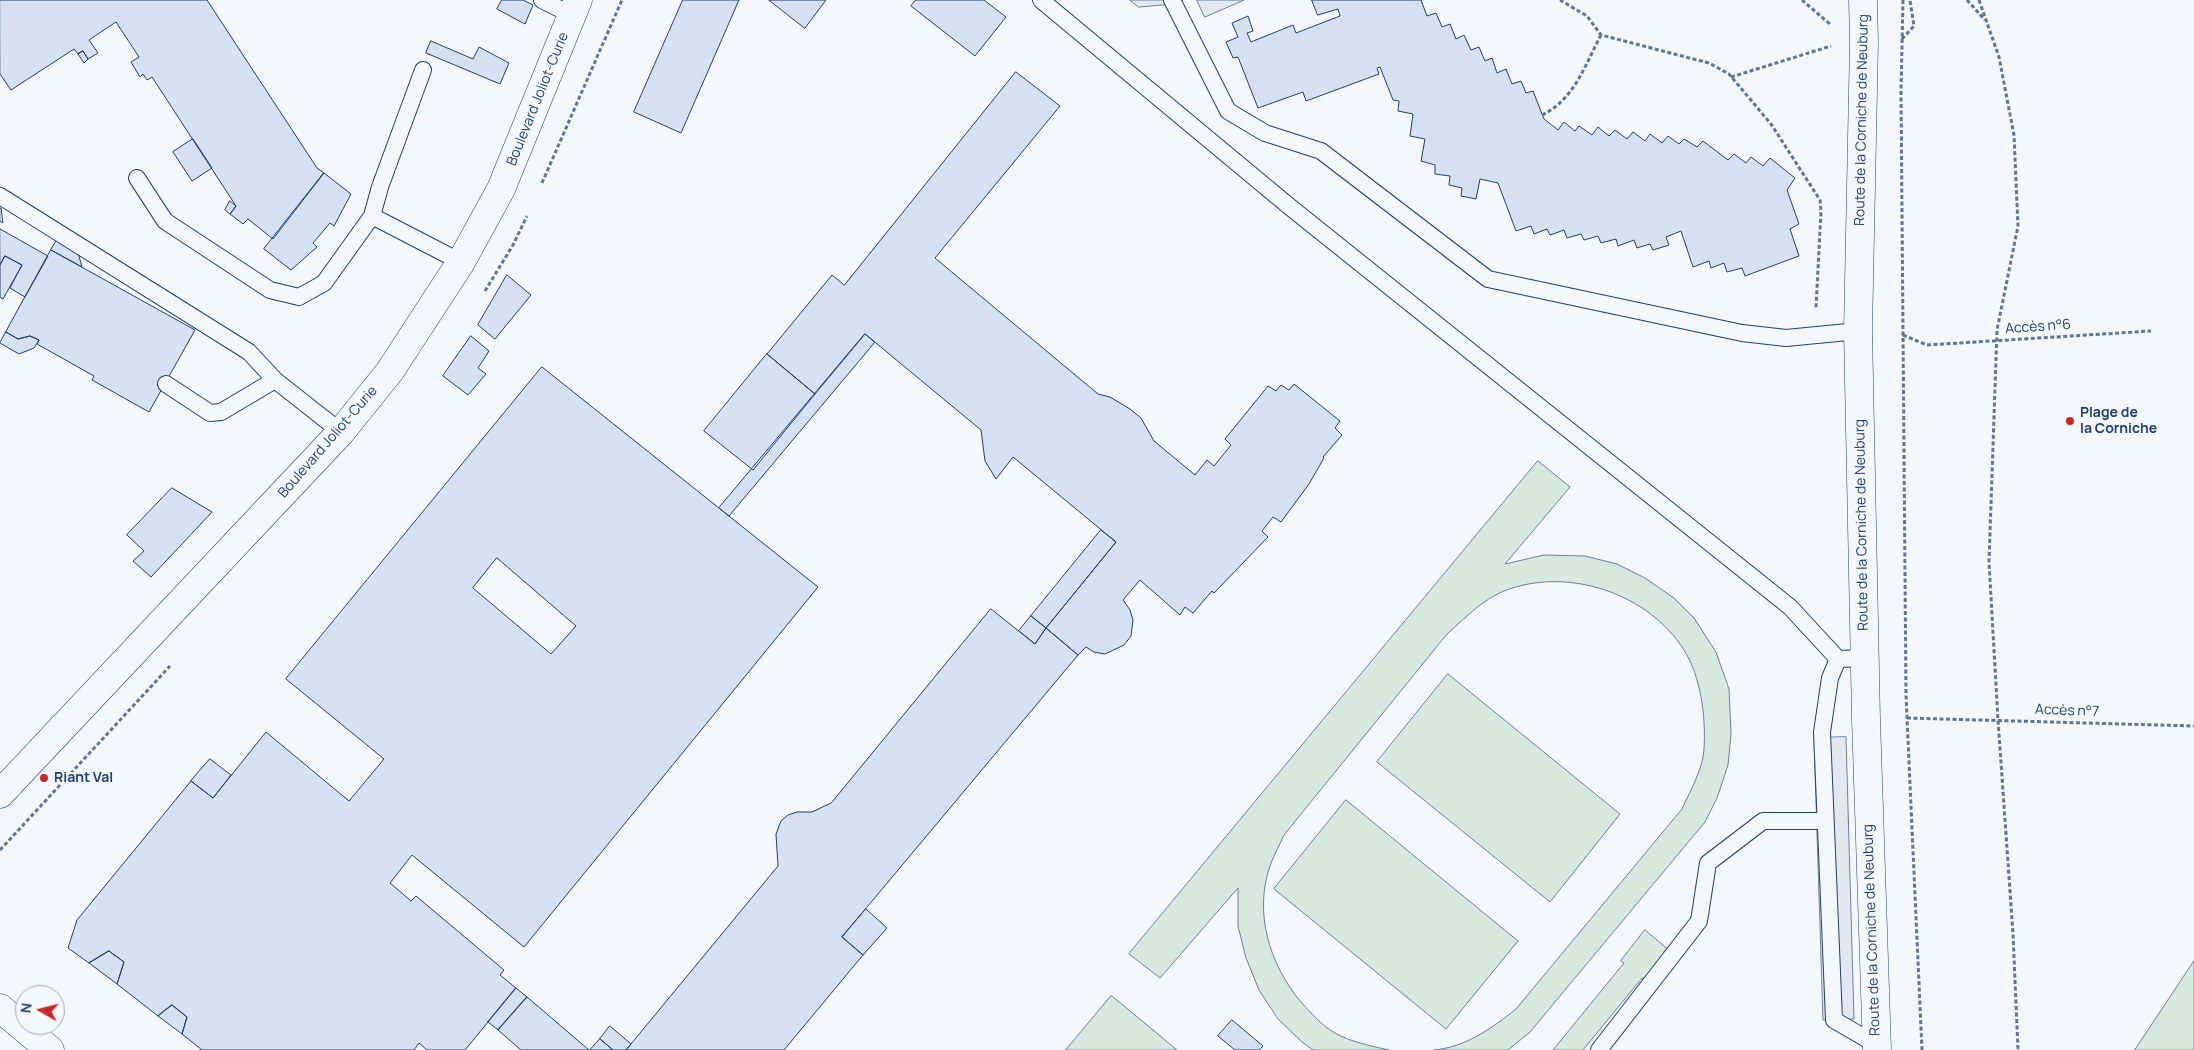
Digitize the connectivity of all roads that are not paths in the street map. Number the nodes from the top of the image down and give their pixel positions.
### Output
1 (542, 0) edge
2 (1040, 0) edge
3 (1172, 0) edge
4 (1863, 0) edge
5 (575, 8) edge
6 (423, 70) dead end
7 (136, 178) dead end
8 (0, 196) edge
9 (372, 216) junction
10 (461, 262) junction
11 (1858, 331) junction
12 (275, 380) junction
13 (166, 384) dead end
14 (341, 432) junction
15 (1866, 658) junction
16 (1838, 659) junction
17 (0, 794) edge
18 (1825, 821) junction
19 (0, 1008) edge
20 (1877, 1048) edge
21 (50, 1050) edge
22 (1600, 1050) edge

1 - 5 lane
2 - 16 lane
3 - 11 lane
4 - 11 street, Route de la Corniche de Neuburg
5 - 10 street, Boulevard Joliot-Curie
6 - 9 lane
7 - 9 lane
8 - 12 lane
9 - 10 lane
10 - 14 street, Boulevard Joliot-Curie
11 - 15 street, Route de la Corniche de Neuburg
12 - 13 lane
12 - 14 lane
14 - 17 street, Boulevard Joliot-Curie
15 - 16 lane
15 - 20 street, Route de la Corniche de Neuburg
16 - 18 lane
18 - 20 lane
18 - 22 lane
19 - 21 street

